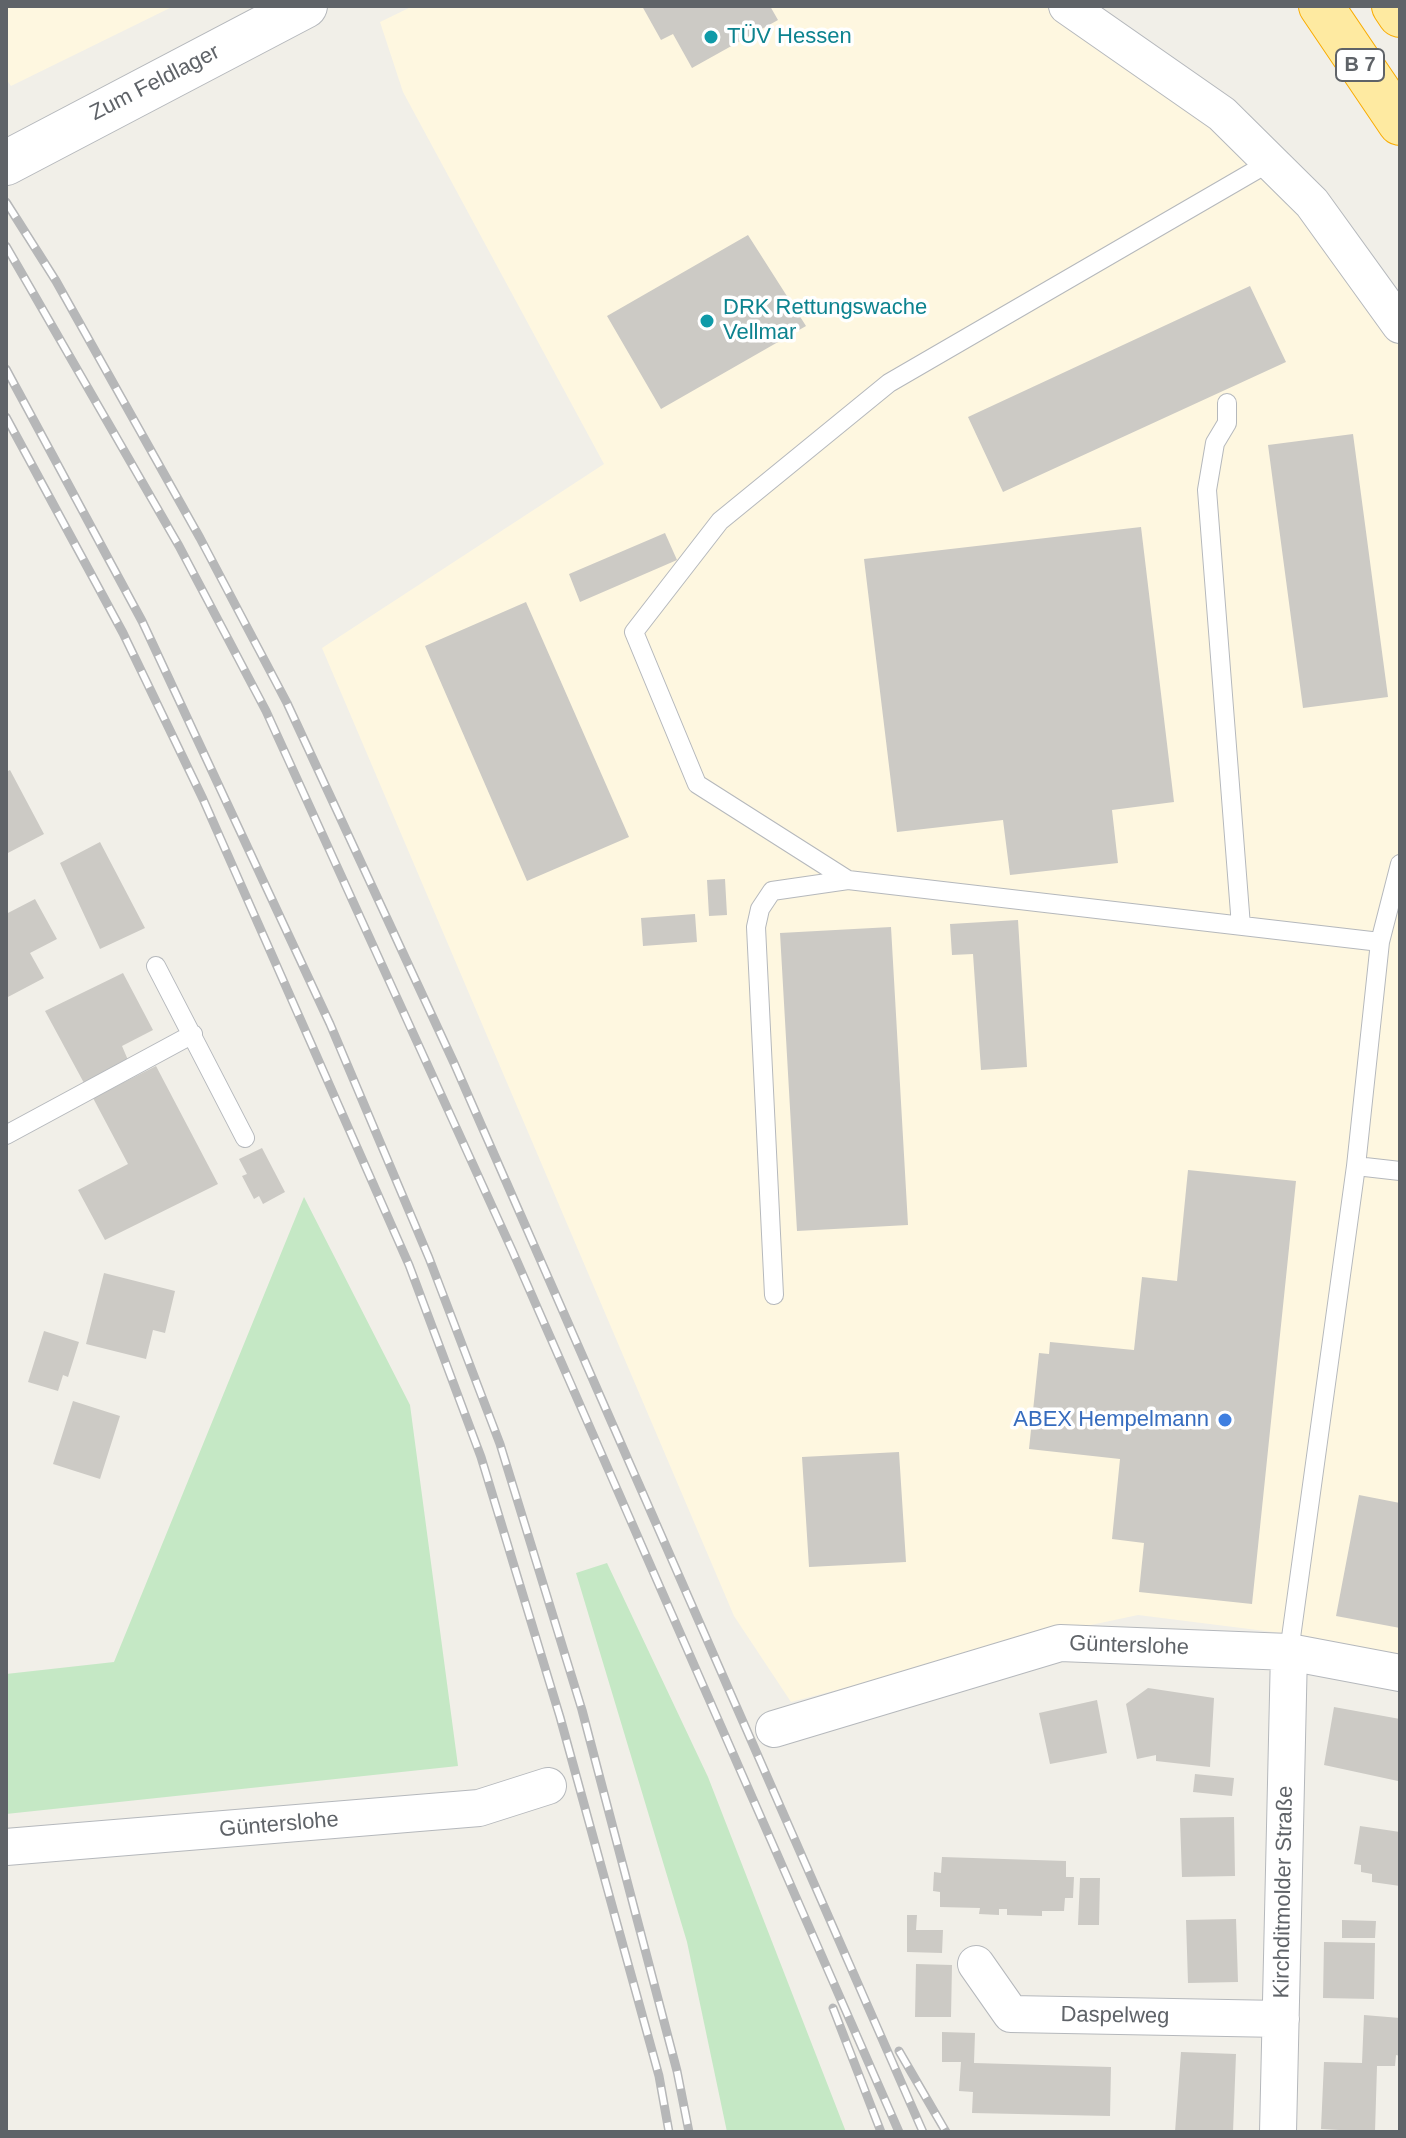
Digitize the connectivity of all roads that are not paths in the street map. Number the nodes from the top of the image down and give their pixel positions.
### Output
1 (305, 6) edge
2 (1067, 6) edge
3 (1321, 6) edge
4 (1394, 6) edge
5 (1400, 15) edge
6 (1400, 123) edge
7 (24, 152) edge
8 (1270, 162) junction
9 (1400, 325) edge
10 (1227, 403) dead end
11 (1400, 864) edge
12 (848, 880) junction
13 (1241, 926) junction
14 (1380, 942) junction
15 (156, 966) dead end
16 (193, 1034) junction
17 (6, 1135) edge
18 (245, 1138) dead end
19 (1356, 1166) junction
20 (1400, 1171) edge
21 (774, 1295) dead end
22 (1289, 1652) junction
23 (1400, 1673) edge
24 (774, 1729) dead end
25 (548, 1786) dead end
26 (6, 1847) edge
27 (976, 1964) dead end
28 (1281, 2019) junction
29 (1278, 2132) edge

1 - 7 street, Zum Feldlager
2 - 8 street
3 - 6 highway, B 7
4 - 5 highway
8 - 9 street
8 - 12 lane
10 - 13 lane
11 - 14 lane
12 - 13 lane
12 - 21 lane
13 - 14 lane
14 - 19 lane
15 - 16 lane
16 - 17 lane
16 - 18 lane
19 - 20 lane
19 - 22 lane
22 - 23 street, Günterslohe
22 - 24 street, Günterslohe
22 - 28 street, Kirchditmolder Straße
25 - 26 street, Günterslohe
27 - 28 street, Daspelweg
28 - 29 street, Kirchditmolder Straße

